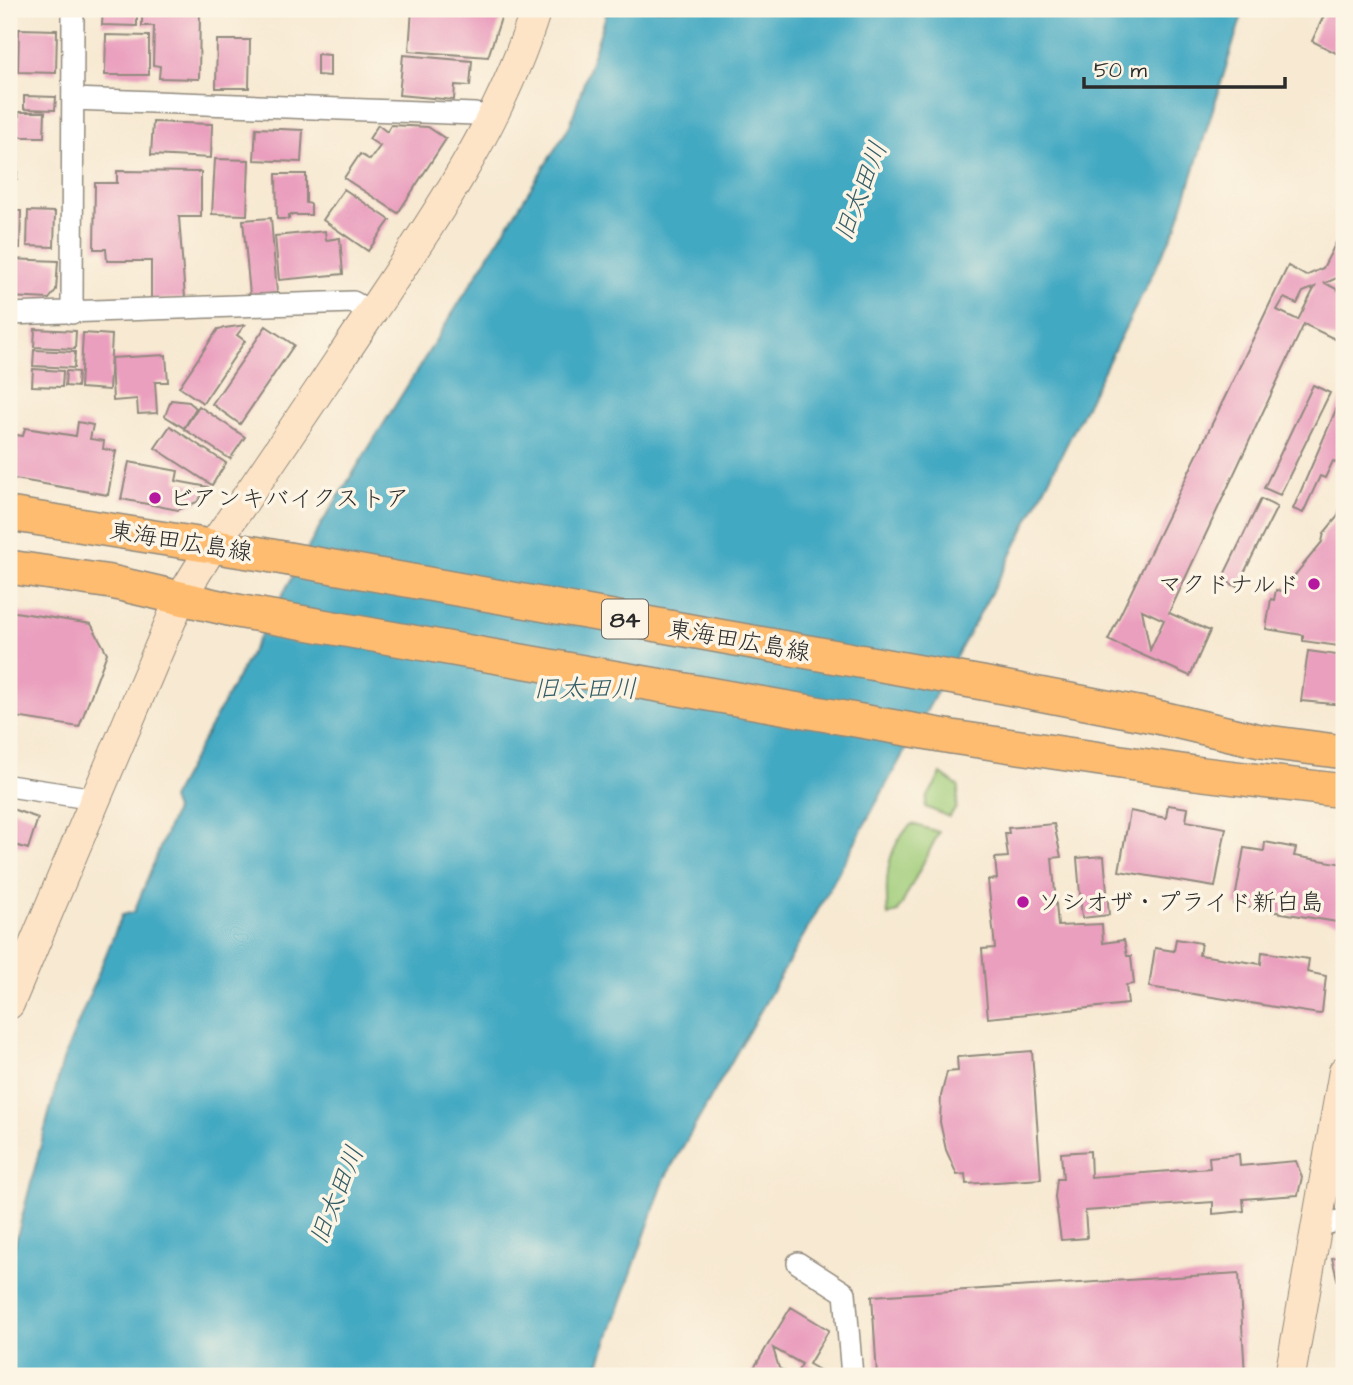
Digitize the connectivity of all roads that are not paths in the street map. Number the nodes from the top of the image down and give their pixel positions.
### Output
1 (73, 9) edge
2 (536, 9) edge
3 (73, 99) junction
4 (493, 117) junction
5 (371, 312) junction
6 (72, 313) junction
7 (9, 314) edge
8 (9, 514) edge
9 (212, 547) junction
10 (9, 567) edge
11 (180, 599) junction
12 (1344, 752) edge
13 (9, 786) edge
14 (1344, 791) edge
15 (94, 799) junction
16 (9, 1003) edge
17 (1344, 1072) edge
18 (1331, 1222) edge
19 (798, 1263) dead end
20 (852, 1376) edge
21 (1290, 1376) edge

1 - 3 street
2 - 4 street
3 - 4 street
3 - 6 street
4 - 5 street
5 - 6 street
5 - 9 street
6 - 7 street
8 - 9 main road, 東海田広島線 / 84
9 - 11 street
9 - 12 main road, 東海田広島線 / 84
10 - 11 main road, 84
11 - 14 main road, 84
11 - 15 street
13 - 15 street
15 - 16 street
17 - 18 street
18 - 21 street
19 - 20 street

